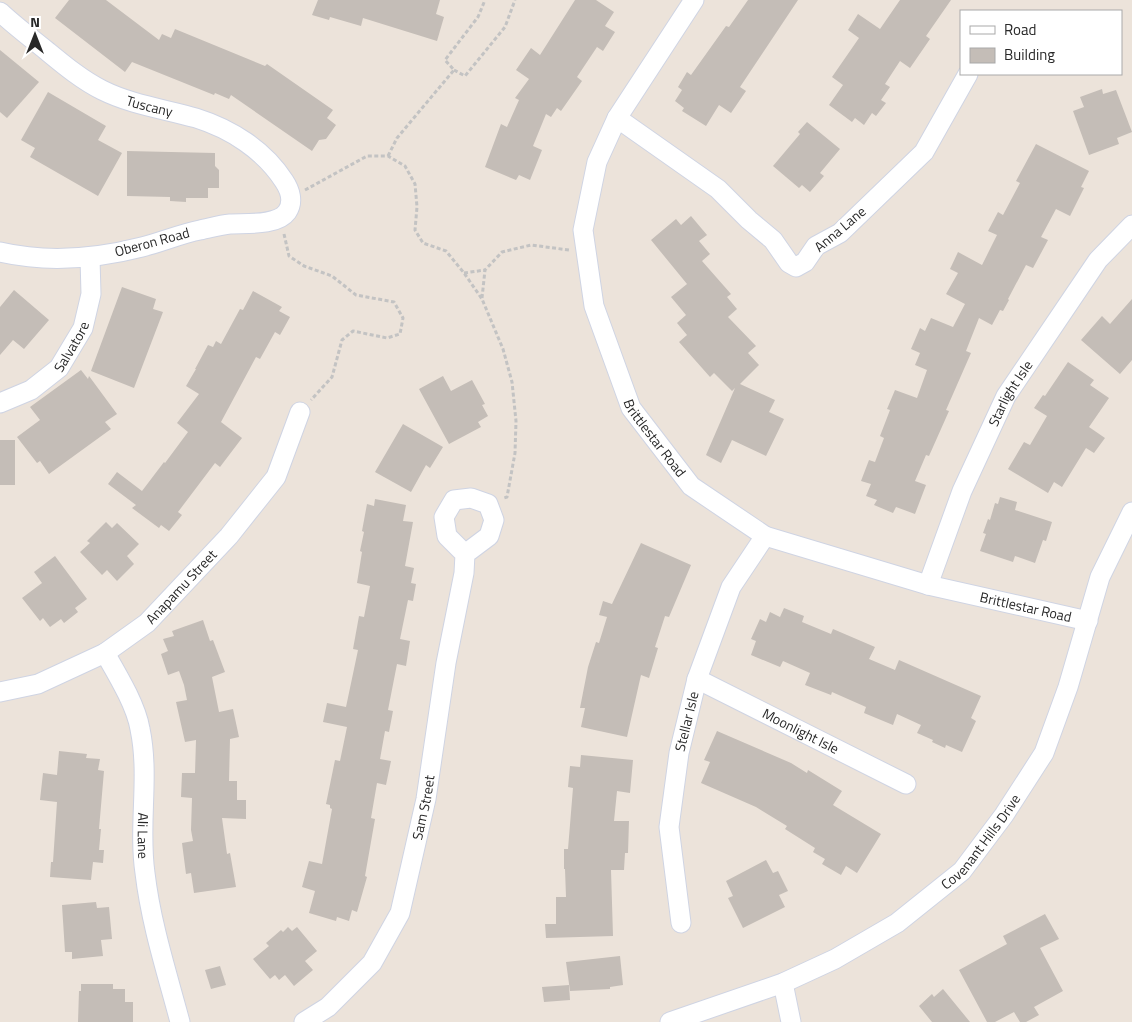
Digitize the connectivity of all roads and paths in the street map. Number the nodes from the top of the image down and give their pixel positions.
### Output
1 (485, 0) edge
2 (515, 0) edge
3 (694, 0) edge
4 (0, 12) edge
5 (454, 70) junction
6 (967, 75) edge
7 (617, 118) junction
8 (388, 156) junction
9 (292, 198) junction
10 (280, 219) junction
11 (1132, 225) edge
12 (0, 252) edge
13 (586, 252) junction
14 (90, 258) junction
15 (485, 270) junction
16 (464, 273) junction
17 (482, 299) junction
18 (0, 403) edge
19 (300, 412) joint
20 (488, 504) junction
21 (1132, 512) edge
22 (765, 536) junction
23 (465, 554) junction
24 (928, 585) junction
25 (1088, 621) junction
26 (105, 653) junction
27 (697, 679) junction
28 (0, 692) edge
29 (906, 784) dead end
30 (681, 923) dead end
31 (783, 983) junction
32 (180, 1022) edge
33 (304, 1022) edge
34 (670, 1022) edge
35 (791, 1022) edge

1 - 5 path
2 - 5 path
3 - 7 street, Brittlestar Road
4 - 9 street, Tuscany
5 - 8 path
6 - 7 street, Anna Lane
7 - 13 street, Brittlestar Road
8 - 9 path
8 - 16 path
9 - 10 street
10 - 14 street, Oberon Road
10 - 19 path
11 - 24 street, Starlight Isle
12 - 14 street, Oberon Road
13 - 15 path
13 - 22 street, Brittlestar Road
14 - 18 street, Salvatore
15 - 16 path
15 - 17 path
16 - 17 path
17 - 20 path
19 - 26 street, Anapamu Street
20 - 23 street
20 - 23 street
21 - 25 street, Covenant Hills Drive
22 - 24 street, Brittlestar Road
22 - 27 street, Stellar Isle
23 - 33 street, Sam Street
24 - 25 street, Brittlestar Road
25 - 31 street, Covenant Hills Drive
26 - 28 street, Anapamu Street
26 - 32 street, Ali Lane
27 - 29 street, Moonlight Isle
27 - 30 street, Stellar Isle
31 - 34 street, Covenant Hills Drive
31 - 35 street

